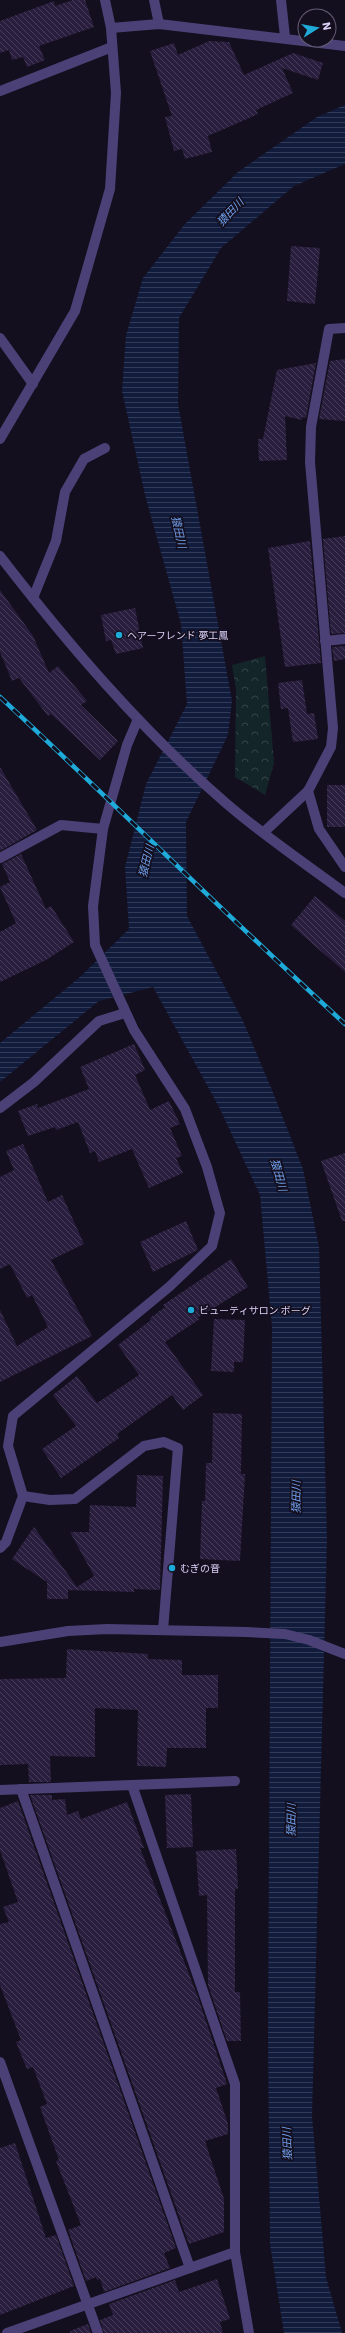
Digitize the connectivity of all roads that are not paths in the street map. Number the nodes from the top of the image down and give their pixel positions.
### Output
1 (105, 0) edge
2 (154, 0) edge
3 (281, 0) edge
4 (159, 24) junction
5 (111, 28) junction
6 (285, 37) junction
7 (345, 46) edge
8 (112, 47) junction
9 (0, 91) edge
10 (345, 328) edge
11 (0, 338) edge
12 (33, 384) junction
13 (0, 439) edge
14 (105, 448) dead end
15 (0, 556) edge
16 (33, 598) junction
17 (345, 639) edge
18 (325, 641) junction
19 (138, 719) junction
20 (308, 791) junction
21 (103, 829) junction
22 (264, 832) junction
23 (0, 858) edge
24 (345, 867) edge
25 (345, 893) edge
26 (123, 1008) junction
27 (0, 1108) edge
28 (4, 1446) edge
29 (23, 1496) junction
30 (0, 1548) edge
31 (163, 1630) junction
32 (0, 1642) edge
33 (345, 1654) edge
34 (235, 1781) dead end
35 (132, 1785) junction
36 (21, 1789) junction
37 (0, 1790) edge
38 (0, 2062) edge
39 (235, 2252) junction
40 (190, 2268) junction
41 (88, 2305) junction
42 (7, 2333) edge
43 (98, 2333) edge
44 (249, 2333) edge

1 - 5 street
2 - 4 street
3 - 6 street
4 - 5 street
4 - 6 street
5 - 8 street
6 - 7 street
8 - 9 street
8 - 12 street
10 - 18 street
11 - 12 street
12 - 13 street
14 - 16 street
15 - 16 street
16 - 19 street
17 - 18 street
18 - 20 street
19 - 21 street
19 - 22 street
20 - 22 street
20 - 24 street
21 - 23 street
21 - 26 street
22 - 25 street
26 - 27 street
26 - 28 street
28 - 29 street
29 - 30 street
29 - 31 street
31 - 32 street
31 - 33 street
34 - 35 street
35 - 36 street
35 - 39 street
36 - 37 street
36 - 40 street
38 - 41 street
39 - 40 street
39 - 44 street
40 - 41 street
41 - 42 street
41 - 43 street

